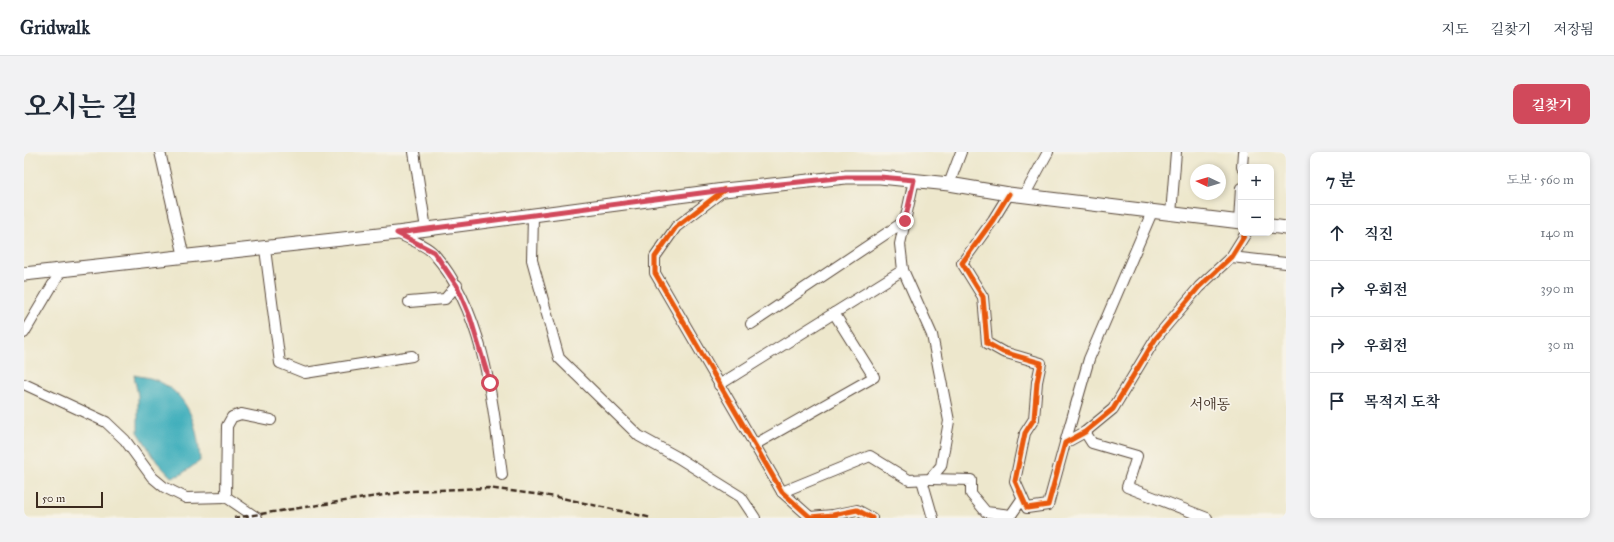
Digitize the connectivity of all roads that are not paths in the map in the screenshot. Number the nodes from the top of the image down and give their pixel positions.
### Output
1 (160, 152) edge
2 (414, 152) edge
3 (961, 152) edge
4 (1048, 152) edge
5 (1176, 152) edge
6 (1243, 152) edge
7 (1242, 164) edge
8 (914, 180) junction
9 (949, 184) junction
10 (724, 190) junction
11 (1009, 194) junction
12 (1024, 196) junction
13 (1152, 212) junction
14 (1171, 214) junction
15 (533, 216) junction
16 (905, 221) junction
17 (1238, 225) edge
18 (1274, 226) edge
19 (1286, 228) edge
20 (426, 229) junction
21 (397, 233) junction
22 (1239, 236) edge
23 (265, 248) junction
24 (184, 257) junction
25 (1232, 257) junction
26 (1286, 263) edge
27 (62, 269) junction
28 (903, 270) junction
29 (24, 274) edge
30 (457, 286) junction
31 (409, 302) dead end
32 (834, 313) junction
33 (751, 324) dead end
34 (24, 333) edge
35 (412, 356) dead end
36 (24, 384) edge
37 (719, 385) junction
38 (271, 420) dead end
39 (1085, 432) junction
40 (1065, 443) junction
41 (754, 445) junction
42 (502, 475) dead end
43 (926, 480) junction
44 (782, 492) junction
45 (226, 497) junction
46 (1022, 499) junction
47 (257, 518) edge
48 (755, 518) edge
49 (872, 518) edge
50 (933, 518) edge
51 (1207, 518) edge

1 - 24 street
2 - 20 street
3 - 9 street
4 - 12 street
5 - 14 street
6 - 7 street
8 - 9 main road
8 - 10 main road
8 - 16 street
9 - 11 main road
10 - 15 main road
10 - 37 street
11 - 12 main road
11 - 46 street
12 - 13 main road
13 - 14 main road
13 - 40 street
14 - 17 main road
15 - 20 main road
15 - 48 street
16 - 28 street
16 - 33 street
18 - 19 main road
20 - 21 main road
21 - 23 main road
21 - 30 street
22 - 25 street
23 - 24 main road
23 - 35 street
24 - 27 main road
25 - 26 street
25 - 39 street
27 - 29 main road
27 - 34 street
28 - 32 street
28 - 43 street
30 - 31 street
30 - 42 street
32 - 37 street
32 - 41 street
36 - 45 street
37 - 41 street
38 - 45 street
39 - 40 street
39 - 51 street
40 - 46 street
41 - 44 street
43 - 44 street
43 - 46 street
43 - 50 street
44 - 49 street
45 - 47 street

